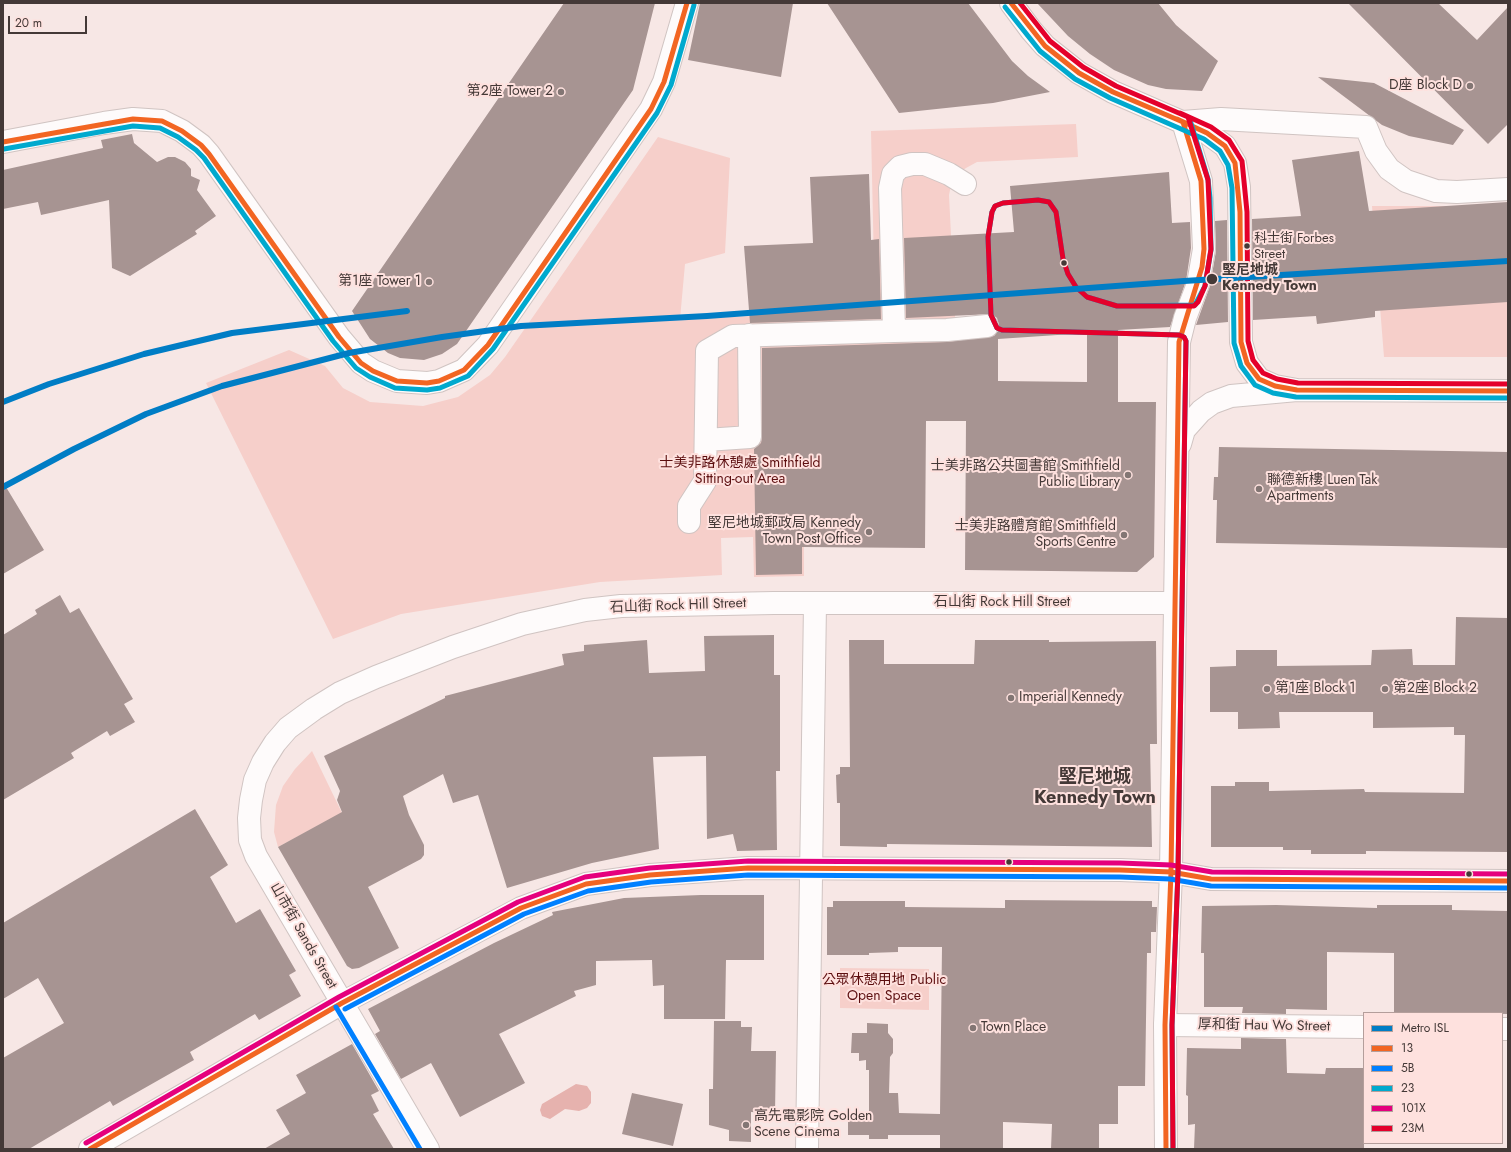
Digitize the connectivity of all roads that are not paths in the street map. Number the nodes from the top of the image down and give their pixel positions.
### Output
1 (687, 3) edge
2 (1011, 3) edge
3 (1183, 122) junction
4 (3, 142) edge
5 (965, 184) dead end
6 (1508, 189) edge
7 (987, 326) dead end
8 (894, 331) junction
9 (748, 335) junction
10 (1297, 390) junction
11 (1508, 391) edge
12 (706, 440) junction
13 (1178, 447) junction
14 (689, 522) dead end
15 (1175, 603) junction
16 (815, 604) junction
17 (251, 800) joint
18 (811, 869) junction
19 (1171, 872) junction
20 (1508, 881) edge
21 (342, 1003) junction
22 (1165, 1025) junction
23 (1363, 1027) edge
24 (90, 1149) edge
25 (428, 1149) edge
26 (807, 1149) edge
27 (1166, 1149) edge

1 - 4 main road
2 - 3 main road
3 - 6 main road
3 - 10 main road
3 - 13 main road
5 - 8 main road
7 - 8 main road
8 - 9 main road
9 - 12 main road
9 - 12 main road
10 - 11 main road
10 - 13 main road
12 - 14 main road
13 - 15 main road
15 - 16 main road, 石山街 Rock Hill Street
15 - 19 main road
16 - 17 main road, 石山街 Rock Hill Street
16 - 18 main road
17 - 21 main road, 山市街 Sands Street
18 - 19 main road
18 - 21 main road
18 - 26 main road
19 - 20 main road
19 - 22 main road
21 - 24 main road
21 - 25 main road, 山市街 Sands Street
22 - 23 main road, 厚和街 Hau Wo Street
22 - 27 main road

